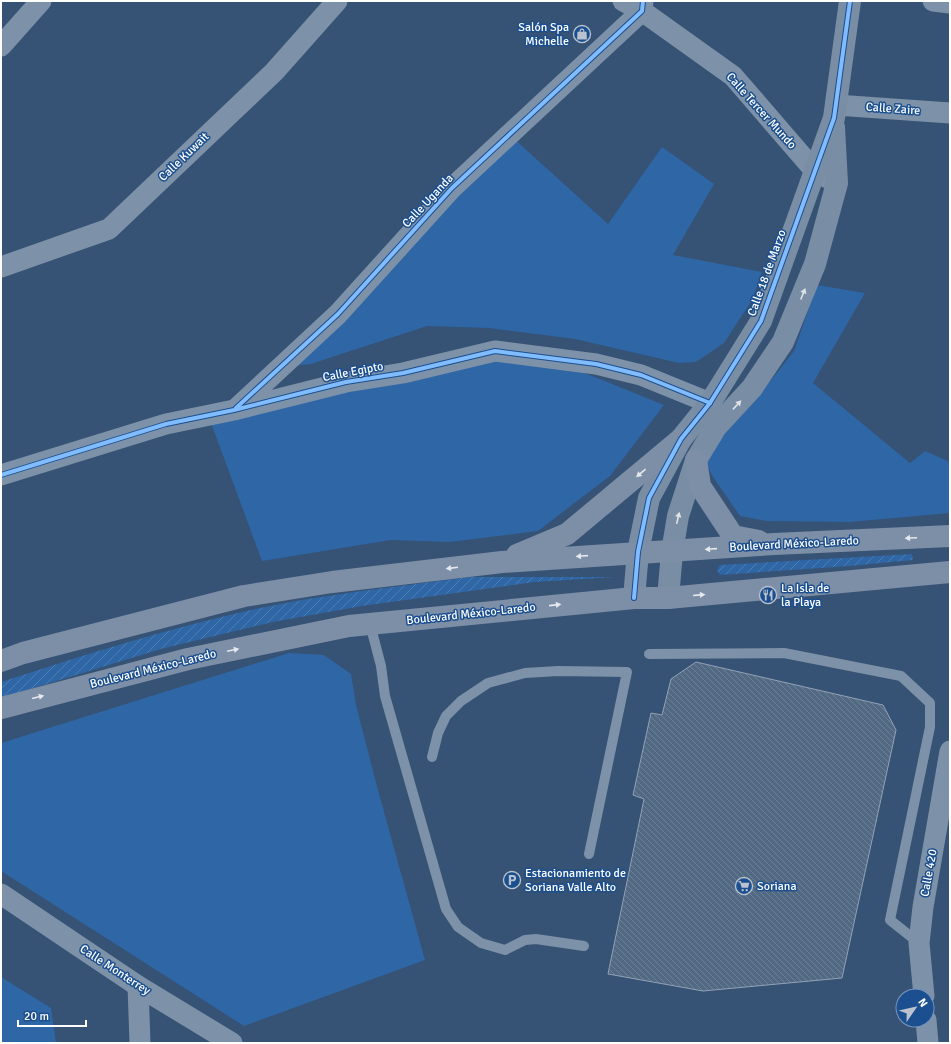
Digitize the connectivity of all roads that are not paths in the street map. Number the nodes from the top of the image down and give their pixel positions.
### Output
1 (41, 1) edge
2 (337, 1) edge
3 (623, 1) edge
4 (850, 1) edge
5 (933, 1) edge
6 (950, 3) edge
7 (642, 6) edge
8 (1, 46) edge
9 (835, 111) junction
10 (950, 113) edge
11 (814, 171) junction
12 (837, 182) junction
13 (1, 267) edge
14 (710, 403) junction
15 (234, 410) junction
16 (681, 439) junction
17 (696, 460) junction
18 (1, 475) edge
19 (950, 536) edge
20 (774, 544) junction
21 (638, 552) junction
22 (672, 552) junction
23 (502, 562) junction
24 (950, 572) edge
25 (634, 598) junction
26 (668, 598) junction
27 (370, 624) junction
28 (649, 654) dead end
29 (1, 661) edge
30 (1, 708) edge
31 (950, 751) edge
32 (432, 757) dead end
33 (589, 854) dead end
34 (1, 894) edge
35 (920, 943) junction
36 (584, 946) dead end
37 (138, 986) junction
38 (923, 988) edge
39 (927, 1028) edge
40 (140, 1043) edge
41 (232, 1043) edge
42 (928, 1043) edge

1 - 8 street
2 - 13 street, Calle Kuwait
3 - 7 street, Calle Tercer Mundo
4 - 9 street, Calle 18 de Marzo
5 - 6 street
7 - 11 street, Calle Tercer Mundo
7 - 15 street, Calle Uganda
9 - 10 street, Calle Zaire
9 - 11 street, Calle 18 de Marzo
9 - 12 street, Calle 18 de Marzo
11 - 12 street, Calle Tercer Mundo
11 - 14 street, Calle 18 de Marzo
17 -> 12 street, Calle 18 de Marzo
14 - 15 street, Calle Egipto
14 - 16 street, Calle 18 de Marzo
15 - 18 street, Calle Egipto
16 - 21 street, Calle 18 de Marzo
16 -> 23 main road
17 - 20 main road
22 -> 17 street, Calle 18 de Marzo
19 -> 20 main road, Boulevard México-Laredo
20 -> 22 main road, Boulevard México-Laredo
21 - 22 main road, Boulevard México-Laredo
21 -> 23 main road, Boulevard México-Laredo
21 - 25 street, Calle 18 de Marzo
22 - 26 street, Calle 18 de Marzo
23 -> 29 main road, Boulevard México-Laredo
26 -> 24 main road, Boulevard México-Laredo
25 - 26 main road, Boulevard México-Laredo
27 -> 25 main road, Boulevard México-Laredo
30 -> 27 main road, Boulevard México-Laredo
27 - 36 lane
28 - 35 lane
31 - 35 street, Calle 420
32 - 33 lane
34 - 37 street, Calle Monterrey
35 - 38 street, Calle 420
37 - 40 street
37 - 41 street, Calle Monterrey
39 - 42 street

